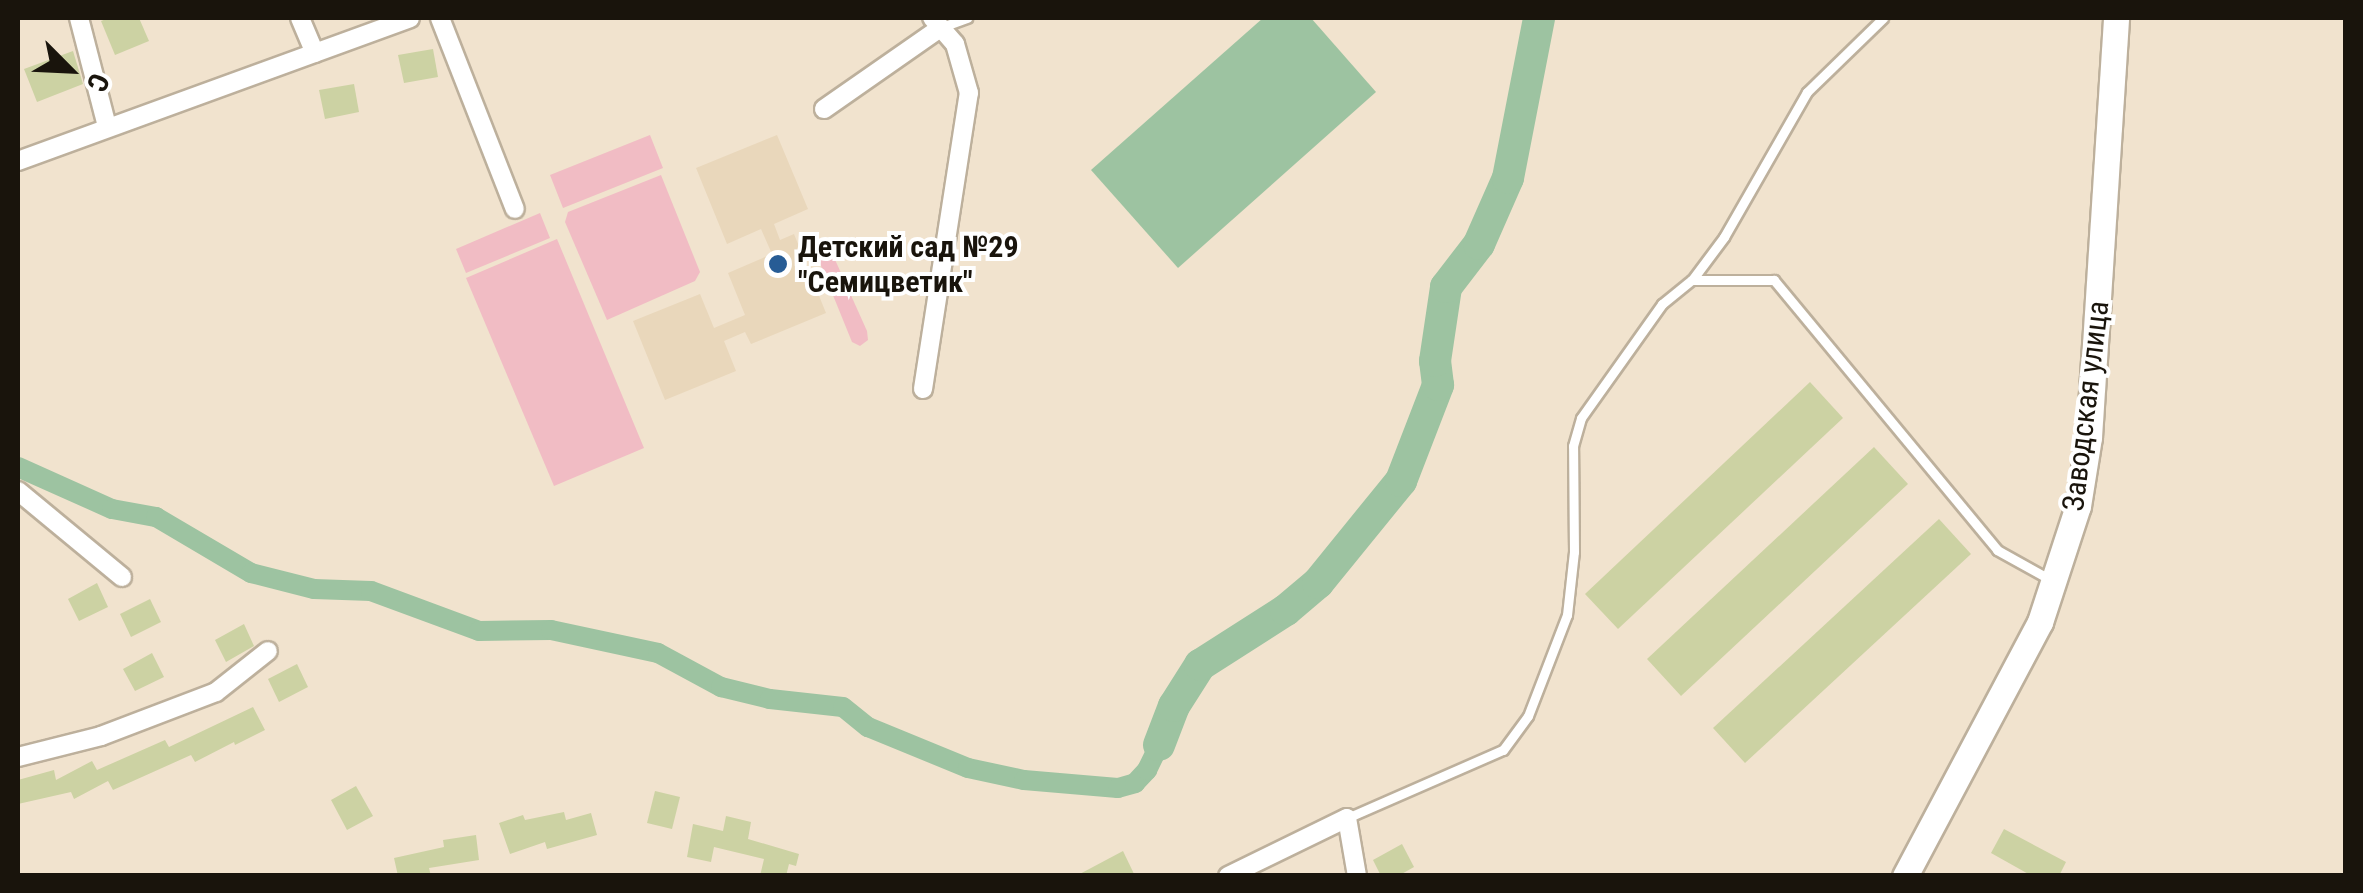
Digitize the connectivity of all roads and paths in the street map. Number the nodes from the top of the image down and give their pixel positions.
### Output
1 (79, 18) edge
2 (300, 18) edge
3 (410, 18) edge
4 (440, 18) edge
5 (967, 18) edge
6 (1883, 18) edge
7 (2116, 18) edge
8 (936, 23) edge
9 (315, 54) junction
10 (824, 109) dead end
11 (107, 126) junction
12 (18, 160) edge
13 (515, 208) dead end
14 (1692, 280) junction
15 (923, 390) dead end
16 (18, 491) edge
17 (122, 577) dead end
18 (2056, 582) junction
19 (268, 652) dead end
20 (18, 758) edge
21 (1347, 818) junction
22 (1228, 876) edge
23 (1357, 876) edge
24 (1905, 876) edge

1 - 11 street
2 - 9 street
3 - 9 street
4 - 13 street
5 - 8 lane
6 - 14 lane
7 - 18 main road, Заводская улица
8 - 10 street
8 - 15 street
9 - 11 street
11 - 12 street
14 - 18 lane
14 - 21 lane
16 - 17 street
18 - 24 main road, Заводская улица
19 - 20 street
21 - 22 street
21 - 23 street

